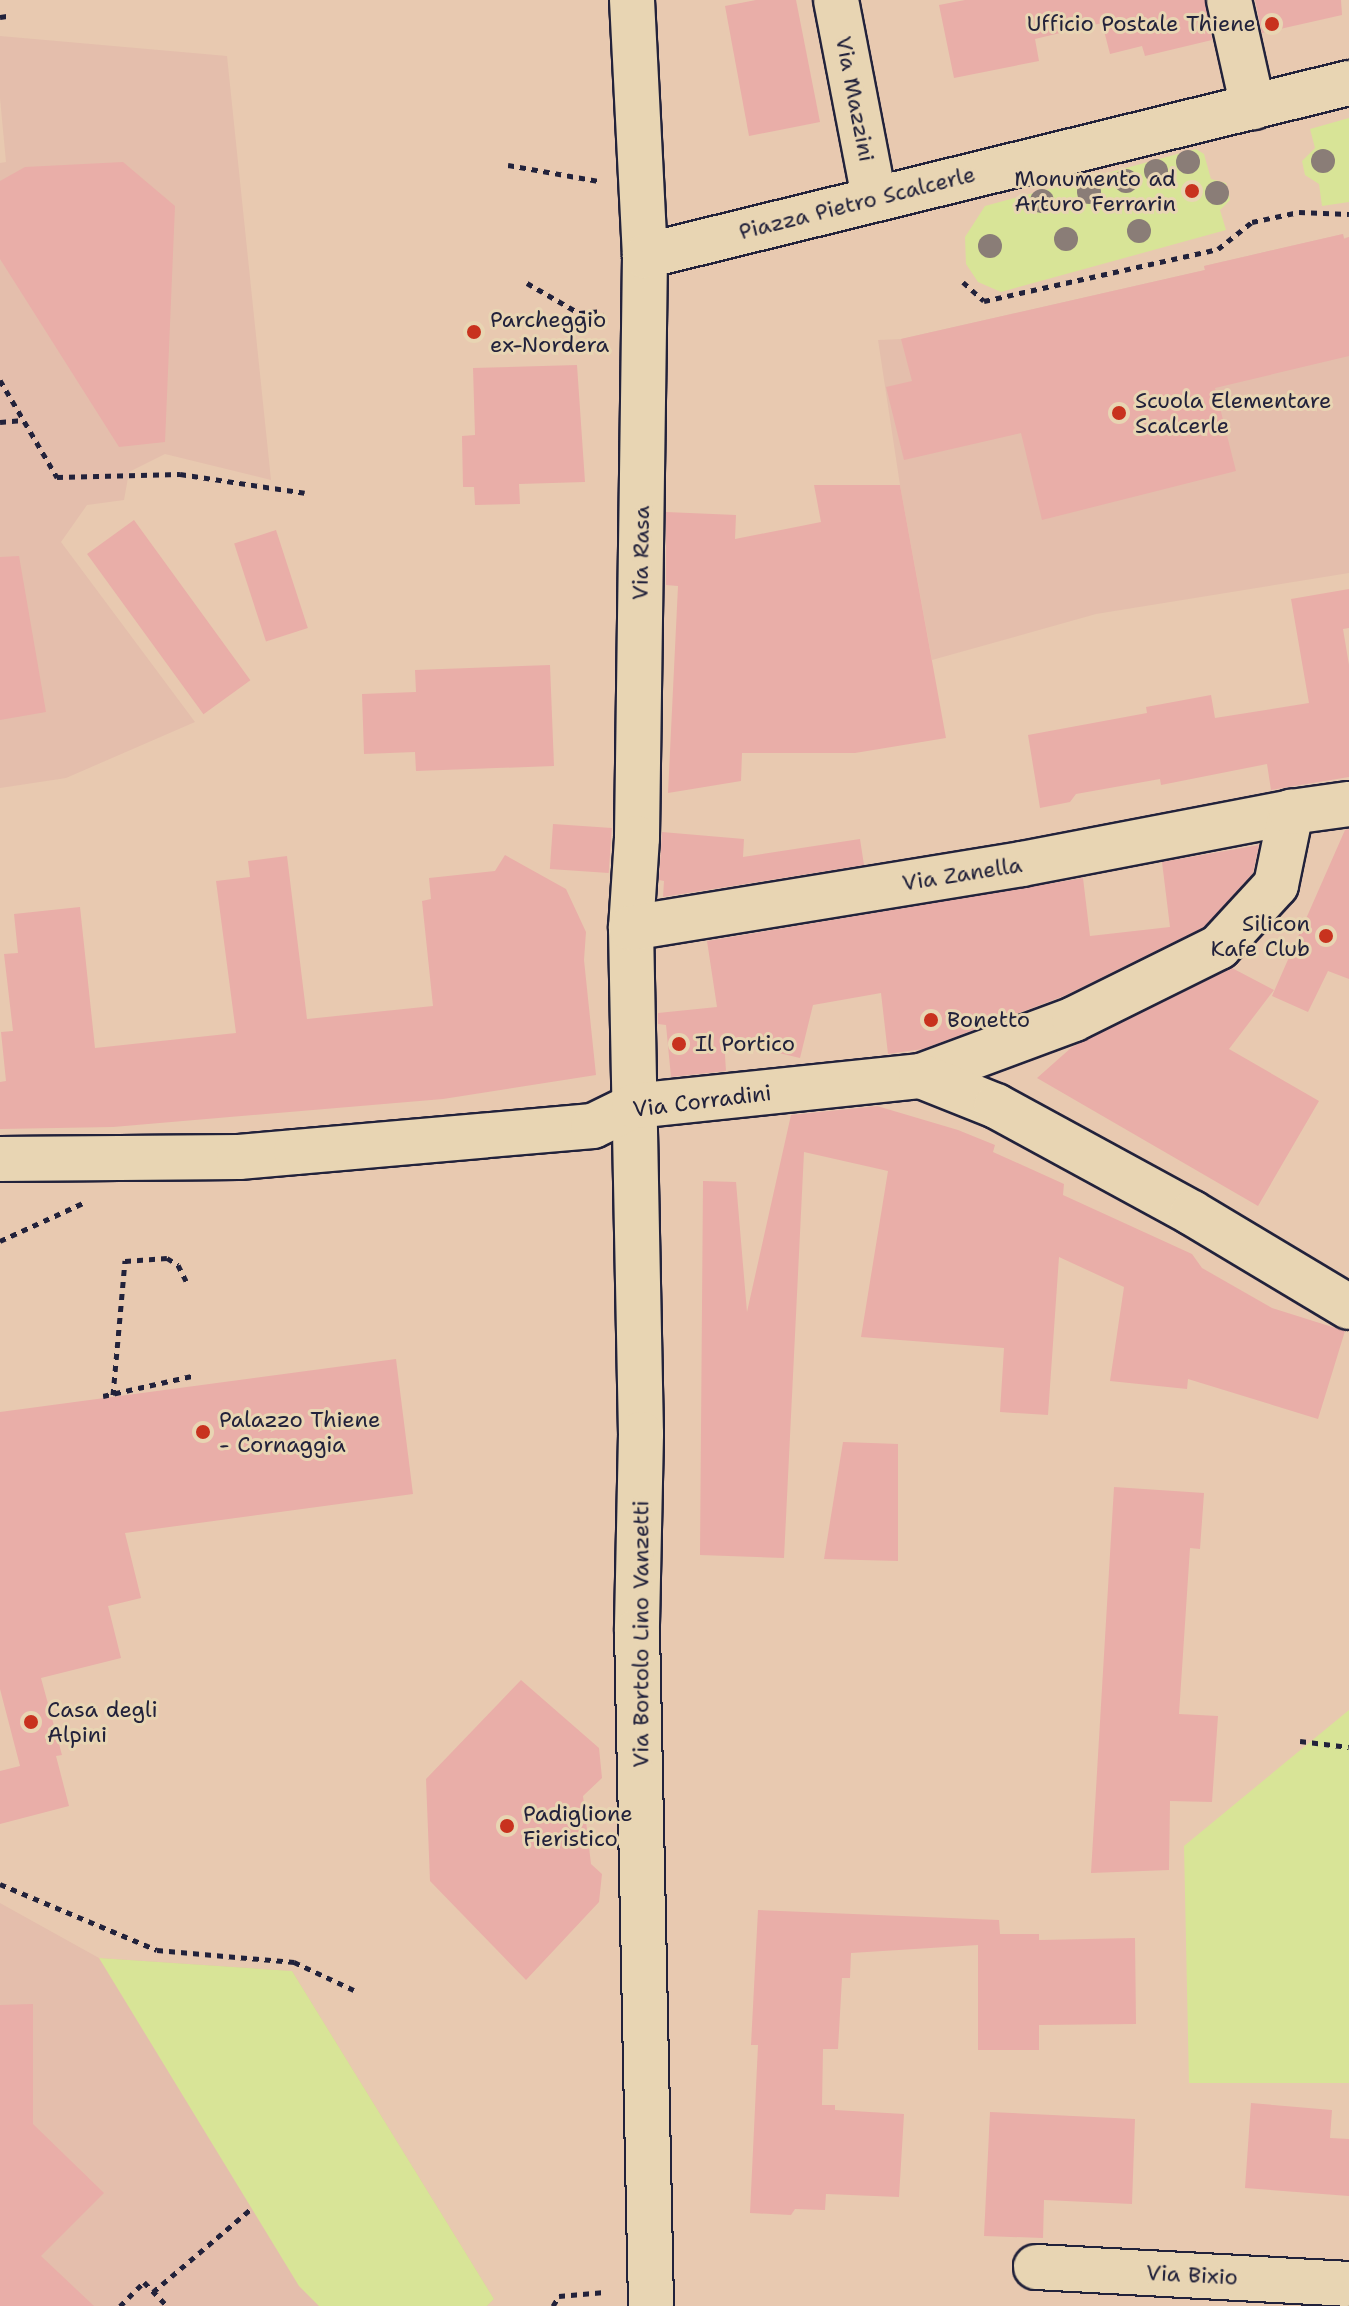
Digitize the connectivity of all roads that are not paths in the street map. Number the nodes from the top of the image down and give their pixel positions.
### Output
1 (632, 0) edge
2 (836, 0) edge
3 (1229, 0) edge
4 (1349, 83) edge
5 (1253, 107) junction
6 (874, 198) junction
7 (645, 256) junction
8 (1349, 804) edge
9 (1291, 812) junction
10 (631, 928) junction
11 (921, 1076) junction
12 (634, 1106) junction
13 (0, 1159) edge
14 (1349, 1307) edge
15 (1036, 2267) dead end
16 (1349, 2284) edge
17 (651, 2306) edge

1 - 7 street, Via Rasa
2 - 6 street, Via Mazzini
3 - 5 street
4 - 5 street, Piazza Pietro Scalcerle
5 - 6 street, Piazza Pietro Scalcerle
6 - 7 street, Piazza Pietro Scalcerle
7 - 10 street, Via Rasa
8 - 9 street, Via Zanella
9 - 10 street, Via Zanella
9 - 11 street
10 - 12 street, Via Rasa
11 - 12 street, Via Corradini
11 - 14 street, Via Corradini
12 - 13 street, Via Corradini
12 - 17 street, Via Bortolo Lino Vanzetti
15 - 16 street, Via Bixio

